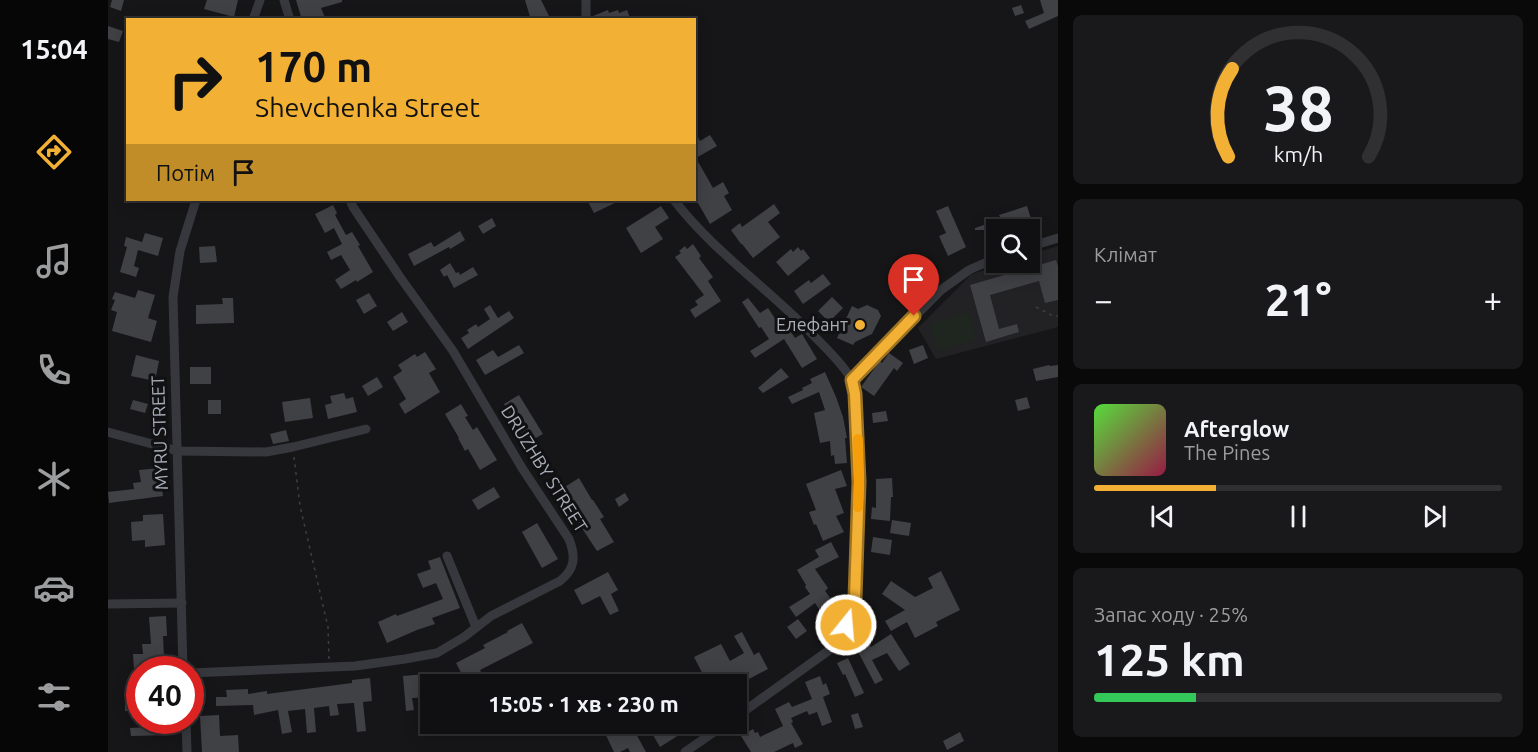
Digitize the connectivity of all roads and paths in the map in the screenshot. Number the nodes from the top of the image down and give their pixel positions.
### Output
1 (260, 0) edge
2 (284, 0) edge
3 (586, 0) edge
4 (254, 18) edge
5 (289, 18) edge
6 (586, 18) edge
7 (196, 201) edge
8 (350, 201) edge
9 (675, 201) edge
10 (1058, 238) edge
11 (1040, 244) edge
12 (986, 262) edge
13 (1036, 307) dead end
14 (1058, 316) edge
15 (852, 380) junction
16 (366, 429) dead end
17 (108, 432) edge
18 (293, 447) junction
19 (178, 451) junction
20 (447, 556) dead end
21 (182, 603) junction
22 (108, 604) edge
23 (476, 627) junction
24 (183, 656) edge
25 (329, 667) junction
26 (204, 672) edge
27 (747, 709) edge
28 (186, 734) edge
29 (711, 734) edge
30 (187, 752) edge
31 (685, 752) edge

1 - 4 street
2 - 5 street
3 - 6 street
7 - 19 street, MYRU STREET
8 - 23 street, DRUZHBY STREET
9 - 15 street
10 - 11 street
12 - 15 street
13 - 14 path
15 - 27 street
16 - 18 street
17 - 19 street
18 - 19 street
18 - 25 path
19 - 21 street, MYRU STREET
20 - 23 street
21 - 22 street
21 - 24 street, MYRU STREET
23 - 25 street, DRUZHBY STREET
25 - 26 street, DRUZHBY STREET
28 - 30 street
29 - 31 street

